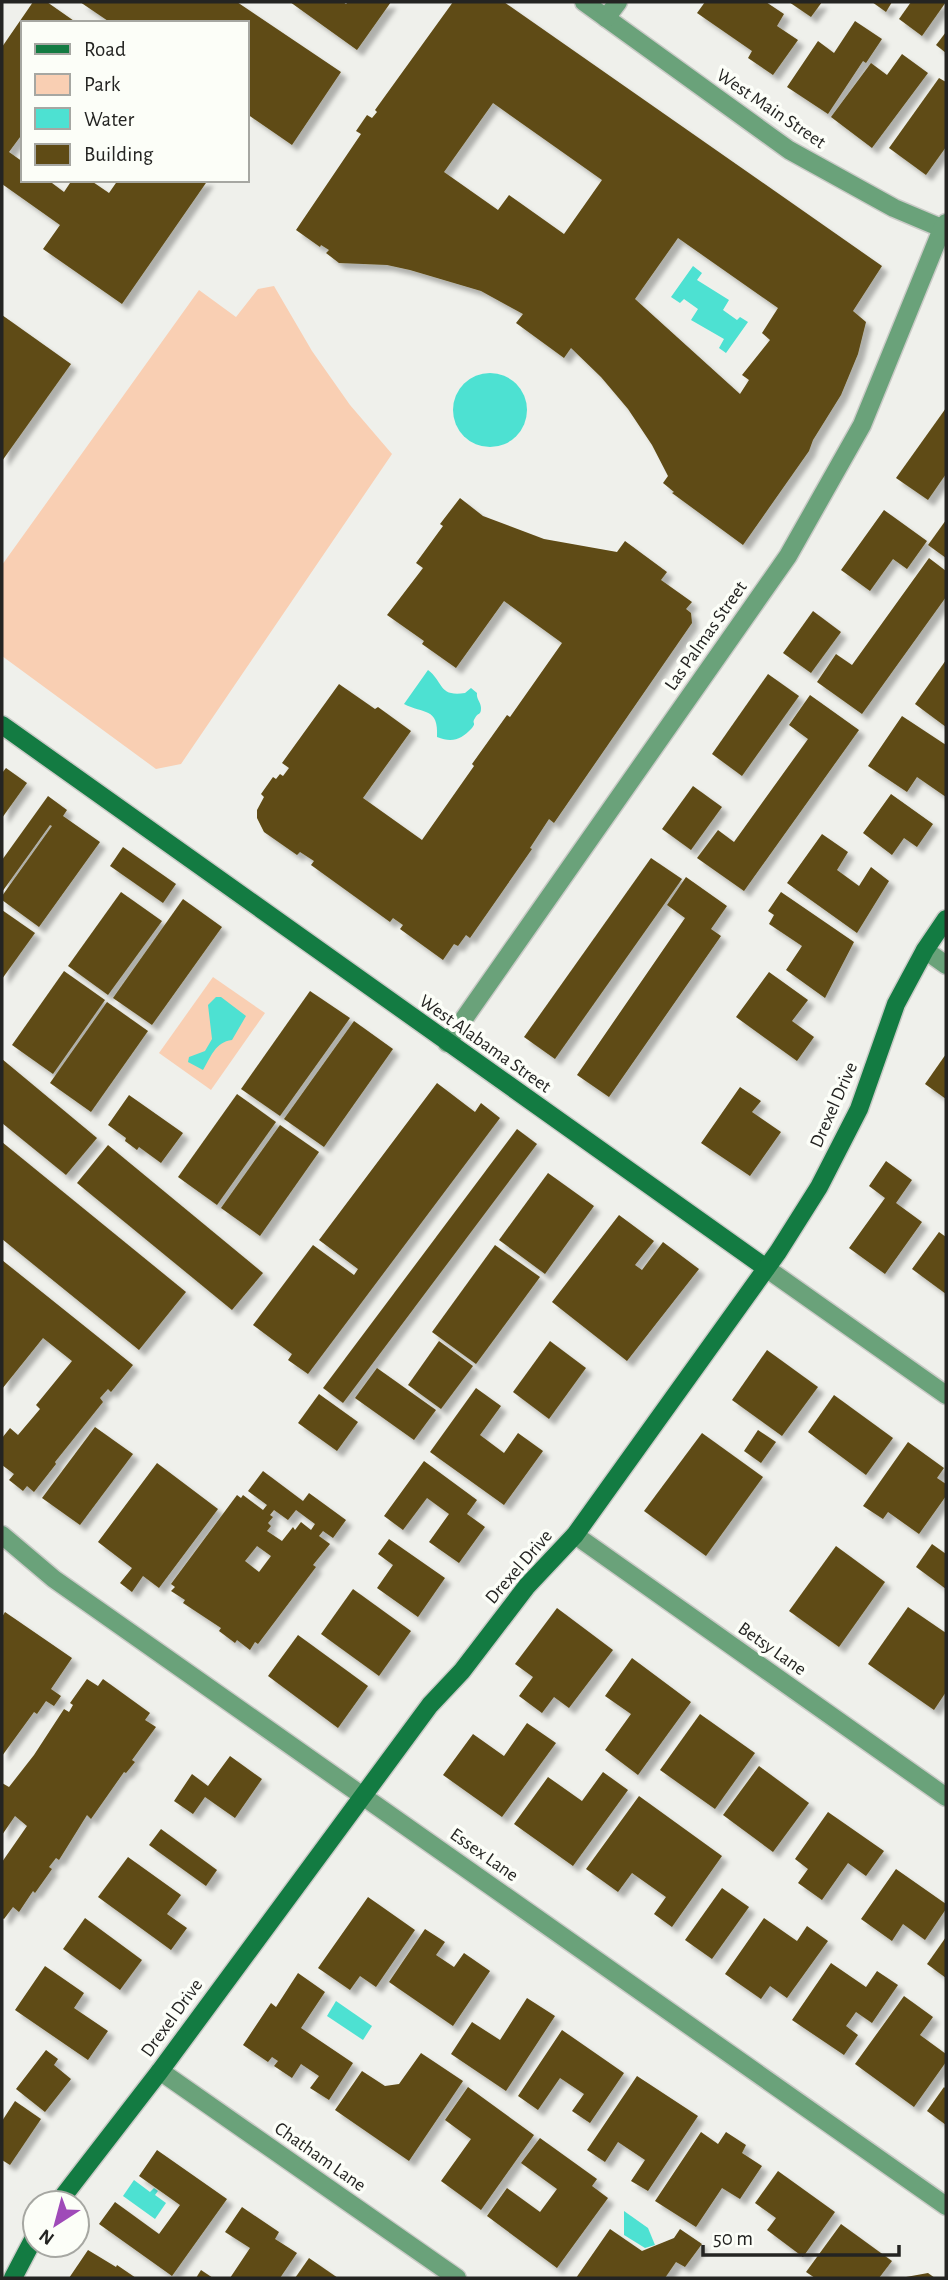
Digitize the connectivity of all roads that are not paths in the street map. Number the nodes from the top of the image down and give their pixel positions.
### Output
1 (584, 2) edge
2 (618, 2) edge
3 (606, 18) junction
4 (945, 227) edge
5 (2, 725) edge
6 (946, 919) edge
7 (925, 950) junction
8 (946, 965) edge
9 (447, 1043) junction
10 (766, 1268) junction
11 (946, 1395) edge
12 (2, 1535) edge
13 (575, 1535) junction
14 (363, 1796) junction
15 (946, 1797) edge
16 (160, 2071) junction
17 (69, 2189) edge
18 (946, 2206) edge
19 (23, 2259) edge
20 (13, 2278) edge
21 (457, 2278) edge

1 - 3 street, West Main Street
2 - 3 street
3 - 4 street, West Main Street
4 - 9 street, Las Palmas Street
5 - 9 street, West Alabama Street
6 - 7 street, Drexel Drive
7 - 8 street
7 - 10 street, Drexel Drive
9 - 10 street, West Alabama Street
10 - 11 street, West Alabama Street
10 - 13 street, Drexel Drive
12 - 14 street, Essex Lane
13 - 14 street, Drexel Drive
13 - 15 street, Betsy Lane
14 - 16 street, Drexel Drive
14 - 18 street, Essex Lane
16 - 17 street, Drexel Drive
16 - 21 street, Chatham Lane
19 - 20 street

